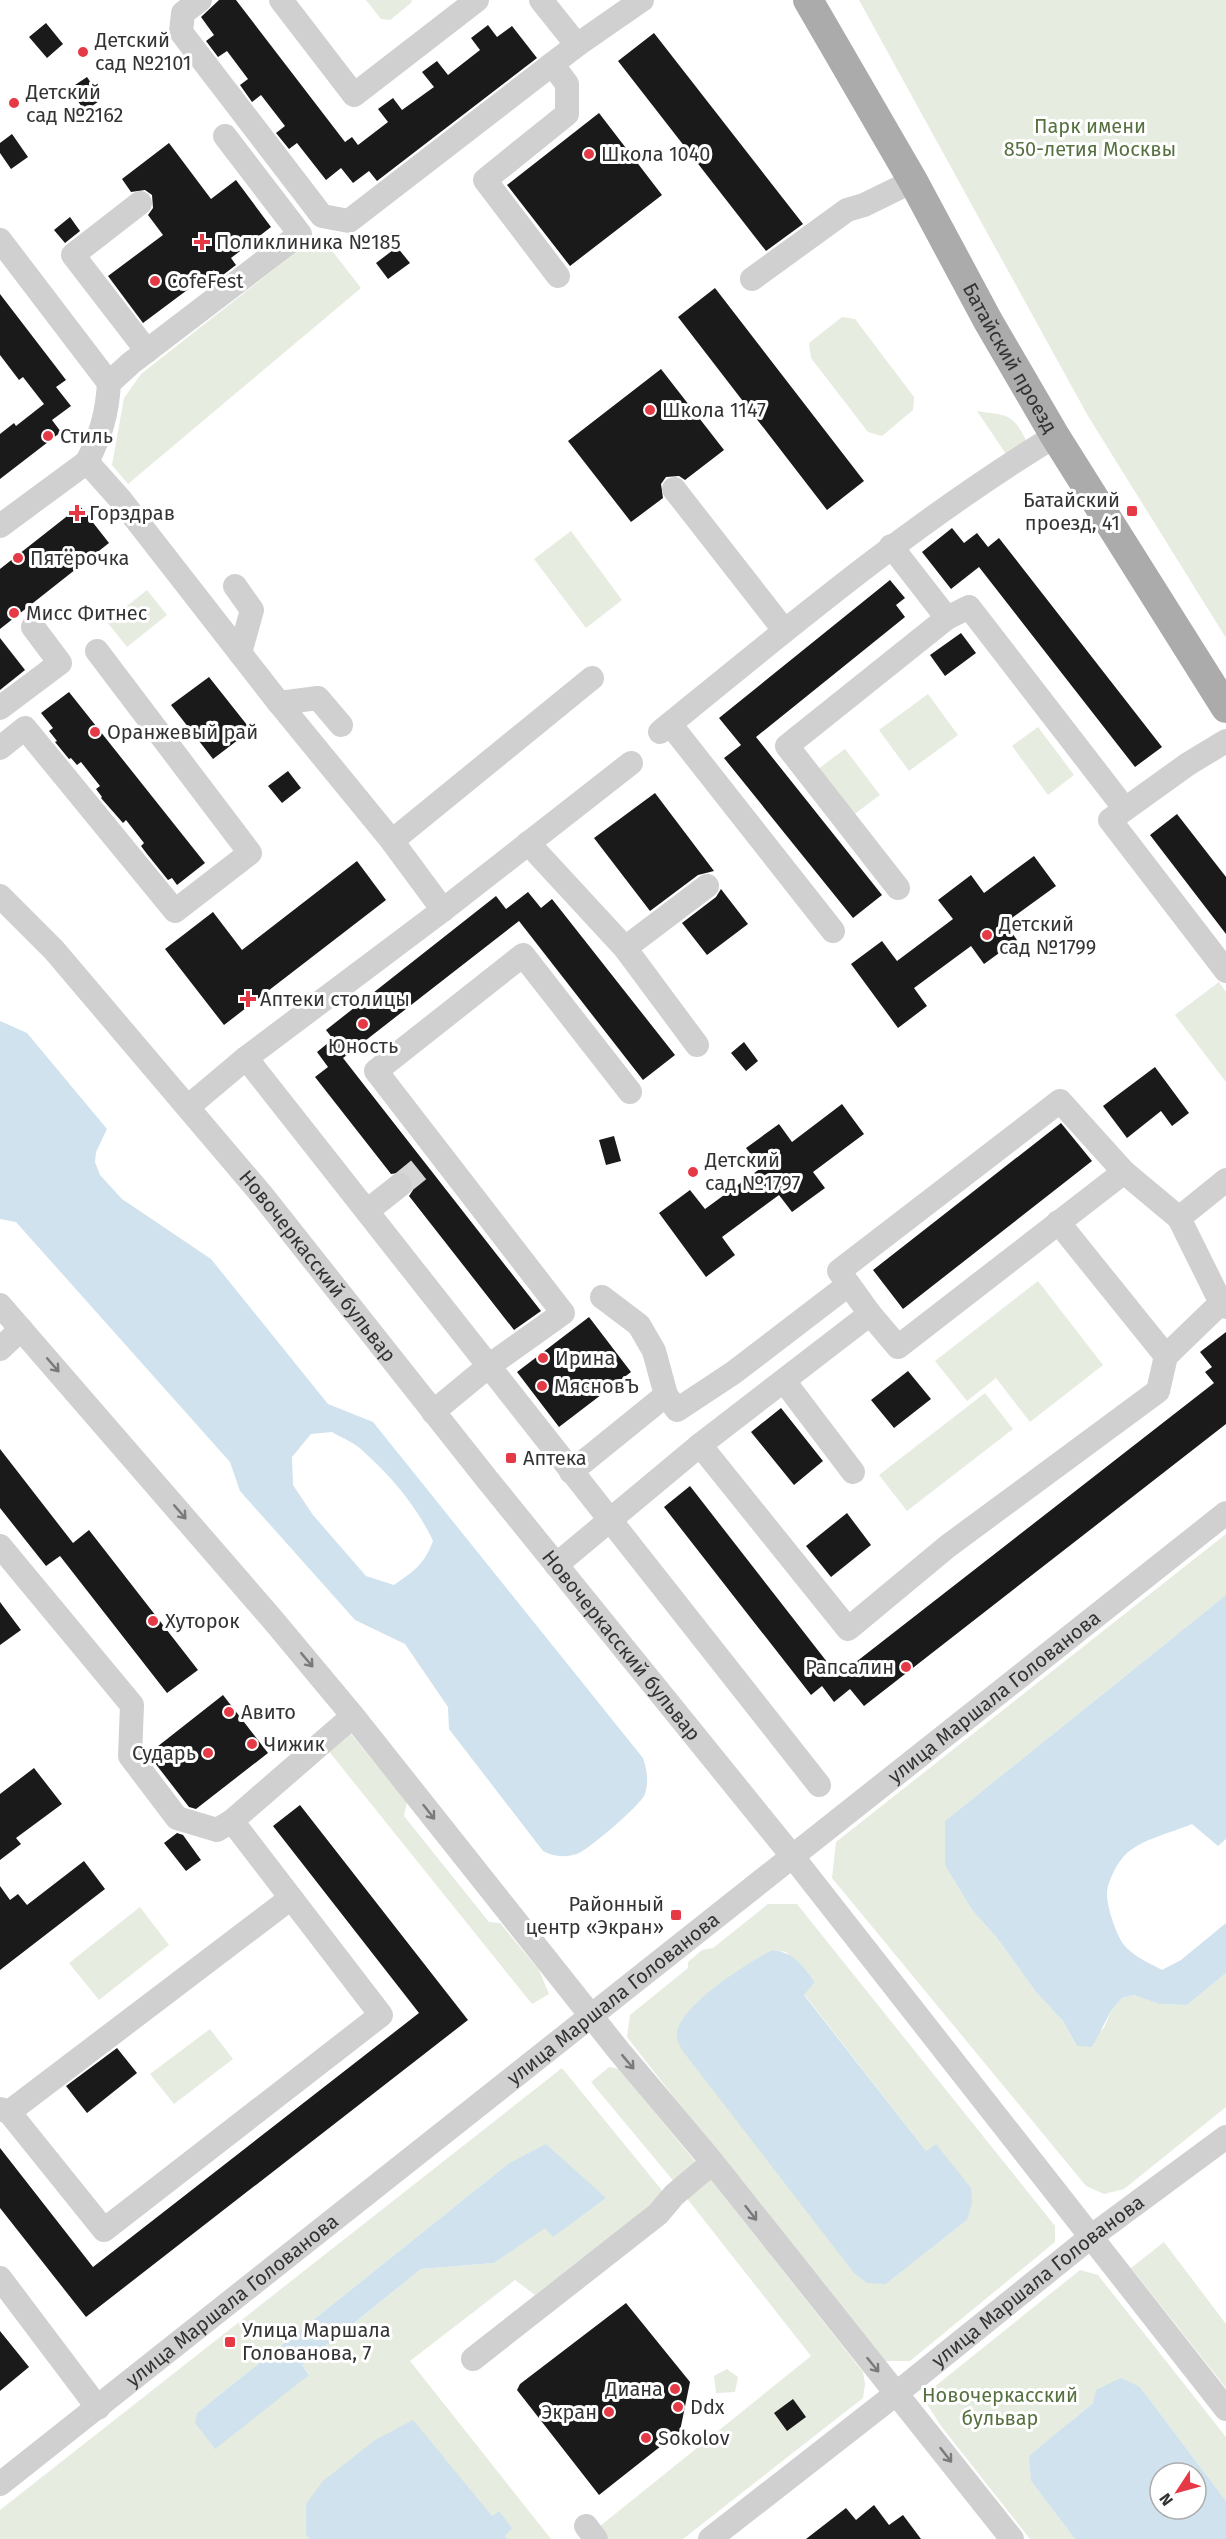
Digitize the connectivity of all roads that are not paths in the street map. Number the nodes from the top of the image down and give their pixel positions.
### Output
1 (200, 0) edge
2 (281, 0) edge
3 (477, 0) edge
4 (541, 0) edge
5 (642, 0) edge
6 (808, 0) edge
7 (577, 45) junction
8 (552, 64) junction
9 (225, 136) dead end
10 (913, 181) junction
11 (140, 203) dead end
12 (0, 240) edge
13 (558, 276) dead end
14 (752, 279) dead end
15 (147, 351) junction
16 (109, 383) junction
17 (1055, 436) junction
18 (87, 462) junction
19 (674, 489) dead end
20 (0, 526) edge
21 (891, 546) junction
22 (235, 586) dead end
23 (946, 618) junction
24 (33, 627) dead end
25 (784, 630) junction
26 (97, 651) dead end
27 (240, 653) junction
28 (592, 678) dead end
29 (279, 703) junction
30 (0, 708) edge
31 (1226, 708) edge
32 (341, 725) dead end
33 (1226, 741) edge
34 (0, 748) edge
35 (631, 763) dead end
36 (1125, 809) junction
37 (392, 841) junction
38 (528, 843) junction
39 (707, 886) dead end
40 (898, 888) dead end
41 (0, 896) edge
42 (442, 910) junction
43 (833, 931) dead end
44 (625, 948) junction
45 (1226, 971) edge
46 (697, 1045) dead end
47 (246, 1058) junction
48 (630, 1092) dead end
49 (189, 1106) junction
50 (1124, 1172) junction
51 (1226, 1180) edge
52 (400, 1185) tunnel mouth
53 (367, 1210) junction
54 (1179, 1218) junction
55 (1058, 1222) junction
56 (848, 1285) junction
57 (602, 1297) dead end
58 (0, 1305) edge
59 (1224, 1305) edge
60 (870, 1314) junction
61 (21, 1329) junction
62 (0, 1349) edge
63 (1167, 1356) junction
64 (490, 1365) junction
65 (784, 1380) junction
66 (666, 1395) junction
67 (433, 1412) junction
68 (700, 1445) junction
69 (571, 1472) junction
70 (853, 1472) dead end
71 (1226, 1514) edge
72 (609, 1521) junction
73 (0, 1546) edge
74 (556, 1565) junction
75 (353, 1716) junction
76 (819, 1785) dead end
77 (232, 1821) junction
78 (793, 1857) junction
79 (291, 1898) junction
80 (591, 2016) junction
81 (5, 2110) edge
82 (1226, 2137) edge
83 (712, 2163) junction
84 (1092, 2236) junction
85 (0, 2278) edge
86 (472, 2359) dead end
87 (897, 2393) junction
88 (98, 2408) junction
89 (1226, 2409) edge
90 (0, 2484) edge
91 (710, 2539) edge
92 (1012, 2539) edge

1 - 8 street
2 - 3 street
4 - 7 street
5 - 7 street
6 - 10 main road, Батайский проезд
7 - 8 street
8 - 13 street
9 - 15 street
10 - 14 street
10 - 17 main road, Батайский проезд
11 - 15 street
12 - 16 street
15 - 16 street
16 - 18 street
17 - 21 street
17 - 31 main road, Батайский проезд
18 - 20 street
18 - 27 street
19 - 25 street
21 - 23 street
21 - 25 street
22 - 27 street
23 - 36 street
23 - 40 street
24 - 30 street
25 - 43 street
26 - 34 street
27 - 29 street
28 - 37 street
29 - 32 street
29 - 37 street
33 - 36 street
35 - 38 street
36 - 45 street
37 - 42 street
38 - 42 street
38 - 44 street
39 - 44 street
41 - 49 street, Новочеркасский бульвар
42 - 47 street
44 - 46 street
47 - 49 street
47 - 53 street
48 - 64 street
49 - 67 street, Новочеркасский бульвар
50 - 54 street
50 - 55 street
50 - 56 street
51 - 54 street
52 - 53 street
53 - 64 street
54 - 59 street
55 - 60 street
55 - 63 street
56 - 60 street
56 - 66 street
57 - 66 street
58 - 61 street
59 - 63 street
60 - 65 street
61 - 62 street
61 -> 75 street
63 - 68 street
64 - 67 street
64 - 69 street
65 - 68 street
65 - 70 street
66 - 69 street
67 - 74 street, Новочеркасский бульвар
68 - 72 street
69 - 72 street
71 - 78 street, улица Маршала Голованова
72 - 74 street
72 - 76 street
73 - 77 street
74 - 78 street, Новочеркасский бульвар
75 - 77 street
75 -> 80 street
77 - 79 street
78 - 80 street, улица Маршала Голованова
78 - 84 street, Новочеркасский бульвар
79 - 81 street
79 - 81 street
80 -> 83 street
80 - 88 street, улица Маршала Голованова
82 - 84 street, улица Маршала Голованова
83 - 86 street
83 -> 87 street
84 - 87 street, улица Маршала Голованова
84 - 89 street, Новочеркасский бульвар
85 - 88 street
87 - 91 street, улица Маршала Голованова
87 -> 92 street
88 - 90 street, улица Маршала Голованова

